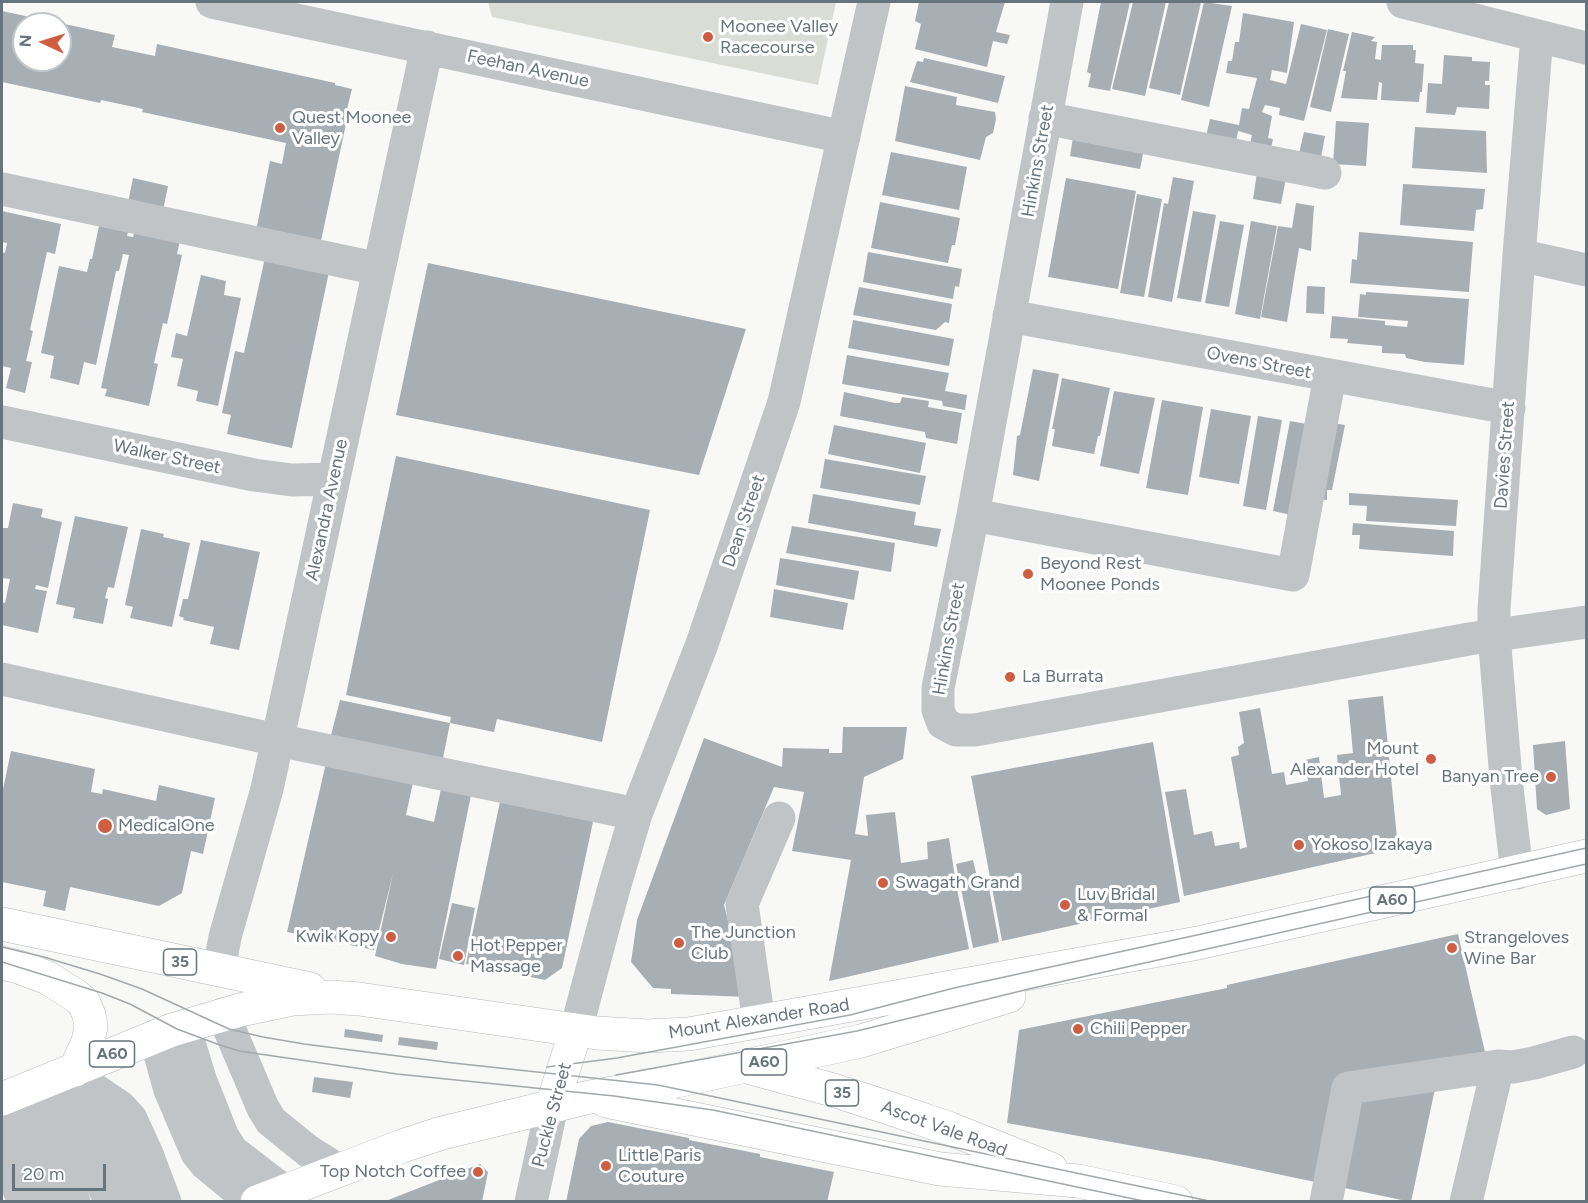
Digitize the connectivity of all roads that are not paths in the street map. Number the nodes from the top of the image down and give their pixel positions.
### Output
1 (212, 2) edge
2 (874, 2) edge
3 (1067, 2) edge
4 (1403, 2) edge
5 (1537, 36) junction
6 (427, 47) junction
7 (1587, 48) edge
8 (1046, 118) junction
9 (844, 137) junction
10 (1325, 173) dead end
11 (2, 189) edge
12 (1519, 255) junction
13 (379, 269) junction
14 (1587, 270) edge
15 (1010, 316) junction
16 (1330, 376) junction
17 (1509, 408) junction
18 (2, 422) edge
19 (334, 479) junction
20 (973, 515) junction
21 (1587, 622) edge
22 (1494, 635) junction
23 (2, 680) edge
24 (277, 740) junction
25 (636, 814) junction
26 (779, 818) dead end
27 (1587, 856) edge
28 (1517, 873) junction
29 (2, 924) edge
30 (1198, 943) junction
31 (2, 963) edge
32 (219, 970) junction
33 (359, 999) junction
34 (759, 1022) junction
35 (189, 1025) junction
36 (587, 1031) junction
37 (1574, 1052) dead end
38 (743, 1066) junction
39 (1498, 1066) junction
40 (36, 1087) edge
41 (590, 1097) junction
42 (552, 1106) junction
43 (2, 1136) edge
44 (2, 1161) edge
45 (338, 1170) junction
46 (1076, 1191) edge
47 (275, 1194) edge
48 (24, 1202) edge
49 (55, 1202) edge
50 (74, 1202) edge
51 (111, 1202) edge
52 (140, 1202) edge
53 (165, 1202) edge
54 (531, 1202) edge
55 (1176, 1202) edge
56 (1326, 1202) edge
57 (1466, 1202) edge

1 - 6 street, Feehan Avenue
2 - 9 street, Dean Street
3 - 8 street, Hinkins Street
4 - 5 street
5 - 7 street
5 - 12 street, Davies Street
6 - 9 street, Feehan Avenue
6 - 13 street, Alexandra Avenue
8 - 10 street
8 - 15 street, Hinkins Street
9 - 25 street, Dean Street
11 - 13 street
12 - 14 street
12 - 17 street, Davies Street
13 - 19 street, Alexandra Avenue
15 - 16 street, Ovens Street
15 - 20 street, Hinkins Street
16 - 17 street, Ovens Street
16 - 20 street
17 - 22 street, Davies Street
18 - 19 street, Walker Street
19 - 24 street, Alexandra Avenue
20 - 22 street, Hinkins Street
21 - 22 street, Hinkins Street
22 - 28 street, Davies Street
23 - 24 street
24 - 25 street
24 - 32 street, Alexandra Avenue
25 - 36 street, Dean Street
26 - 34 street
27 - 28 main road, Mount Alexander Road / A60
28 - 30 main road, Mount Alexander Road / A60
29 - 32 main road, 35
30 - 34 main road, Mount Alexander Road / A60
30 - 38 main road, Mount Alexander Road / A60
31 - 40 main road
32 - 33 main road, 35
32 - 35 main road, Mount Alexander Road
33 - 35 main road, Mount Alexander Road / A60
33 - 36 main road, Mount Alexander Road / A60
34 - 36 main road, Mount Alexander Road / A60
35 - 40 main road, Mount Alexander Road / A60
35 - 45 street
35 - 47 street
35 - 47 street
36 - 38 main road, Ascot Vale Road / 35
36 - 42 main road, Puckle Street
37 - 39 street
38 - 41 main road, Mount Alexander Road / A60
38 - 46 main road, Ascot Vale Road / 35
39 - 56 street
39 - 57 street
40 - 50 street
40 - 51 street
40 - 52 street
40 - 53 street
41 - 42 main road, Mount Alexander Road / A60
41 - 46 main road, Ascot Vale Road / 35
42 - 45 main road, Mount Alexander Road / A60
42 - 54 street, Puckle Street
43 - 49 street
44 - 48 street
45 - 47 main road, Mount Alexander Road / A60
46 - 55 main road, Ascot Vale Road / 35

